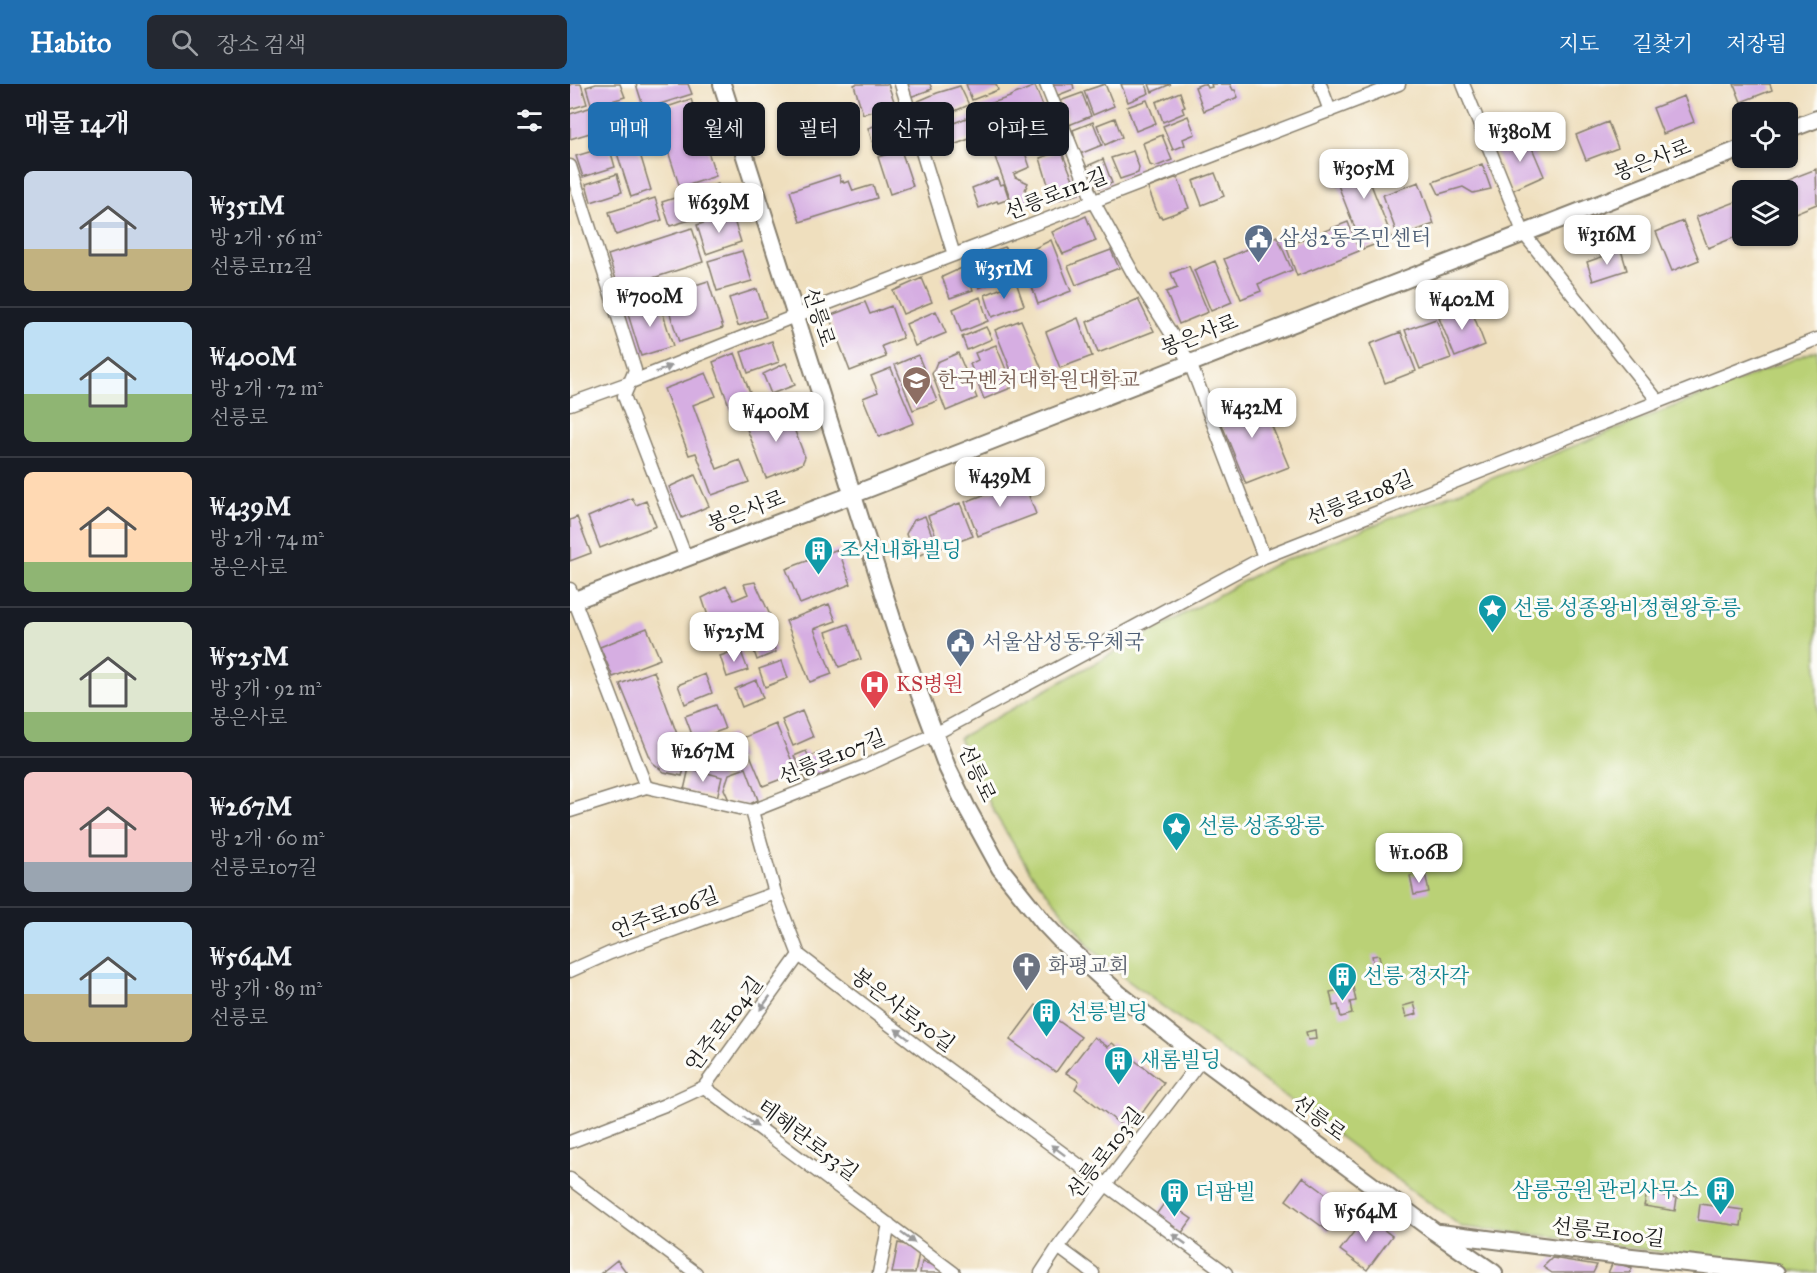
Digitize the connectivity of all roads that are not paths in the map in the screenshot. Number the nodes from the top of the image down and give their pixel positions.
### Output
1 (722, 84) edge
2 (901, 84) edge
3 (1046, 84) edge
4 (1320, 84) edge
5 (1400, 84) edge
6 (1463, 84) edge
7 (1330, 111) junction
8 (1817, 119) edge
9 (1798, 126) edge
10 (1732, 152) edge
11 (570, 166) edge
12 (1093, 201) junction
13 (1524, 234) junction
14 (954, 255) junction
15 (795, 316) junction
16 (1817, 339) edge
17 (1190, 363) junction
18 (631, 382) junction
19 (1658, 401) junction
20 (570, 404) edge
21 (852, 495) junction
22 (1264, 557) junction
23 (686, 558) junction
24 (571, 597) edge
25 (935, 734) junction
26 (645, 787) junction
27 (570, 811) edge
28 (752, 811) junction
29 (775, 893) junction
30 (799, 955) junction
31 (570, 971) edge
32 (1202, 1059) junction
33 (704, 1087) junction
34 (570, 1142) edge
35 (570, 1179) edge
36 (1105, 1185) junction
37 (889, 1224) junction
38 (1435, 1232) junction
39 (1058, 1247) junction
40 (683, 1269) edge
41 (696, 1273) edge
42 (879, 1273) edge
43 (954, 1273) edge
44 (1041, 1273) edge
45 (1093, 1273) edge
46 (1226, 1273) edge
47 (1494, 1273) edge
48 (1776, 1273) edge

1 - 15 main road, 선릉로
2 - 14 street
3 - 12 street
4 - 7 street
5 - 7 street, 선릉로112길
6 - 13 street
7 - 12 street, 선릉로112길
8 - 9 main road
10 - 13 main road, 봉은사로
11 - 18 street
12 - 14 street, 선릉로112길
12 - 17 street
13 - 17 main road, 봉은사로
13 - 19 street
14 - 15 street, 선릉로112길
18 -> 15 street, 선릉로112길
15 - 21 main road, 선릉로
16 - 19 street, 선릉로108길
17 - 21 main road, 봉은사로
17 - 22 street
18 - 20 street, 선릉로112길
18 - 23 street
19 - 22 street, 선릉로108길
21 - 23 main road, 봉은사로
21 - 25 main road, 선릉로
22 - 25 street, 선릉로108길
23 - 24 main road, 봉은사로
24 - 26 street
25 - 28 street, 선릉로107길
25 - 32 main road, 선릉로
26 - 27 street
26 - 28 street
28 - 29 street
29 - 30 street
29 - 31 street, 언주로106길
30 -> 33 street, 언주로104길
36 -> 30 street, 봉은사로50길
32 - 36 street, 선릉로103길
32 - 38 main road, 선릉로
33 - 34 street, 언주로104길
33 -> 37 street, 테헤란로53길
35 - 40 street
36 - 39 street, 선릉로103길
46 -> 36 street, 봉은사로50길
37 - 42 street
37 -> 43 street, 테헤란로53길
38 - 47 main road, 선릉로
38 - 48 main road, 선릉로100길
39 - 44 street, 선릉로103길
39 - 45 street
40 - 41 street

